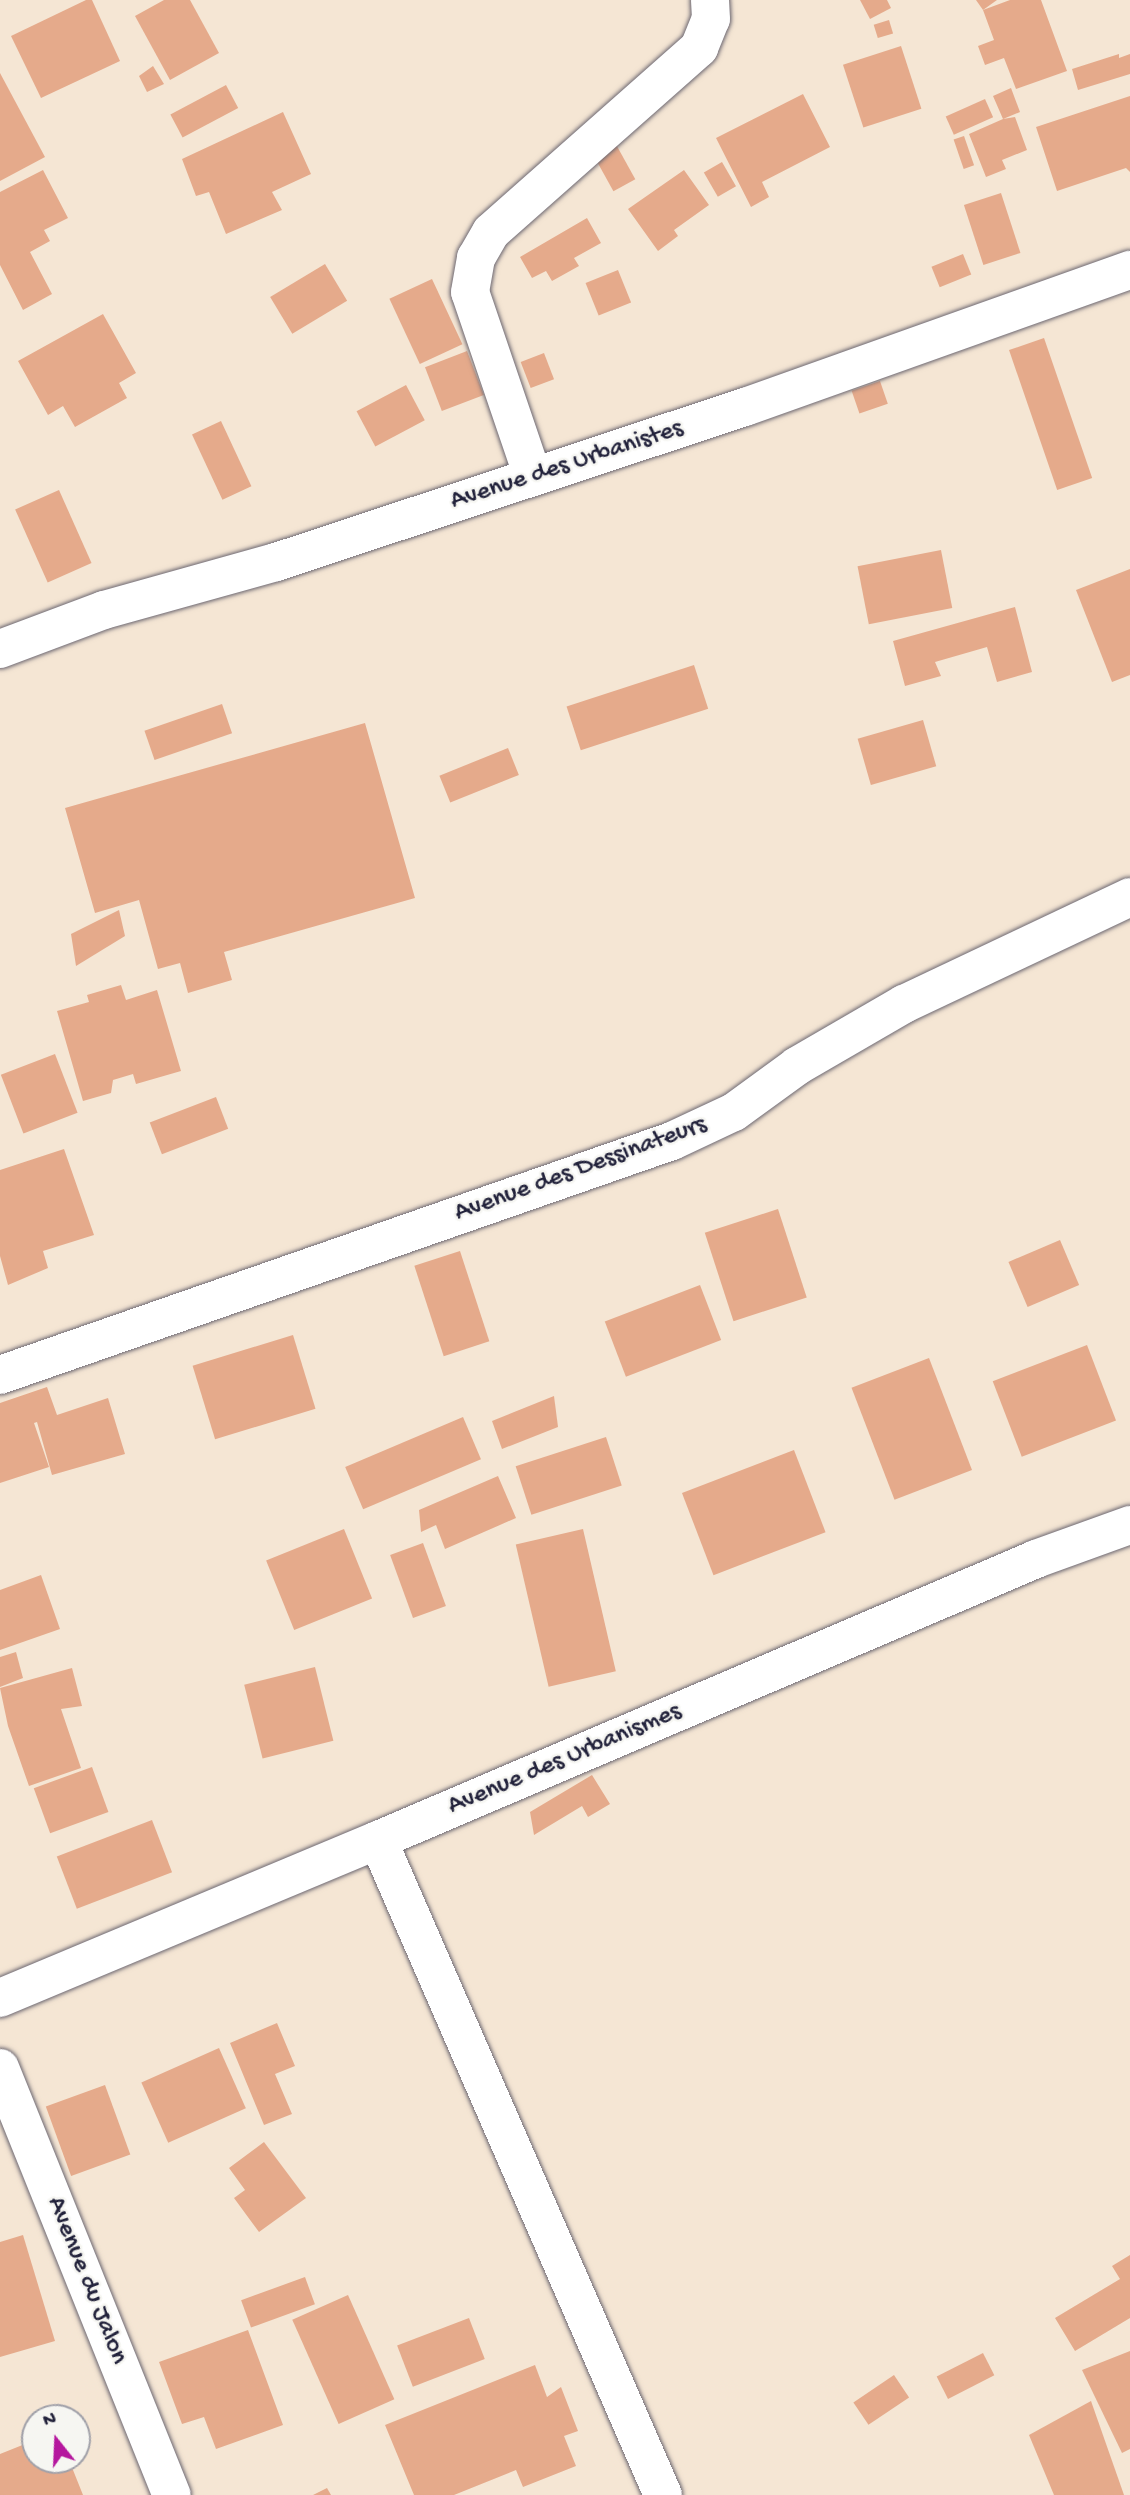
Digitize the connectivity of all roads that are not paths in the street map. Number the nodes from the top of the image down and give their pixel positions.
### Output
1 (710, 0) edge
2 (1130, 270) edge
3 (533, 477) junction
4 (0, 649) edge
5 (1130, 897) edge
6 (0, 1375) edge
7 (1130, 1525) edge
8 (378, 1840) junction
9 (0, 1998) edge
10 (0, 2068) edge
11 (172, 2495) edge
12 (663, 2495) edge

1 - 3 street
2 - 3 street, Avenue des Urbanistes
3 - 4 street, Avenue des Urbanistes
5 - 6 street, Avenue des Dessinateurs
7 - 8 street, Avenue des Urbanismes
8 - 9 street, Avenue des Urbanismes
8 - 12 street
10 - 11 street, Avenue du Jalon

